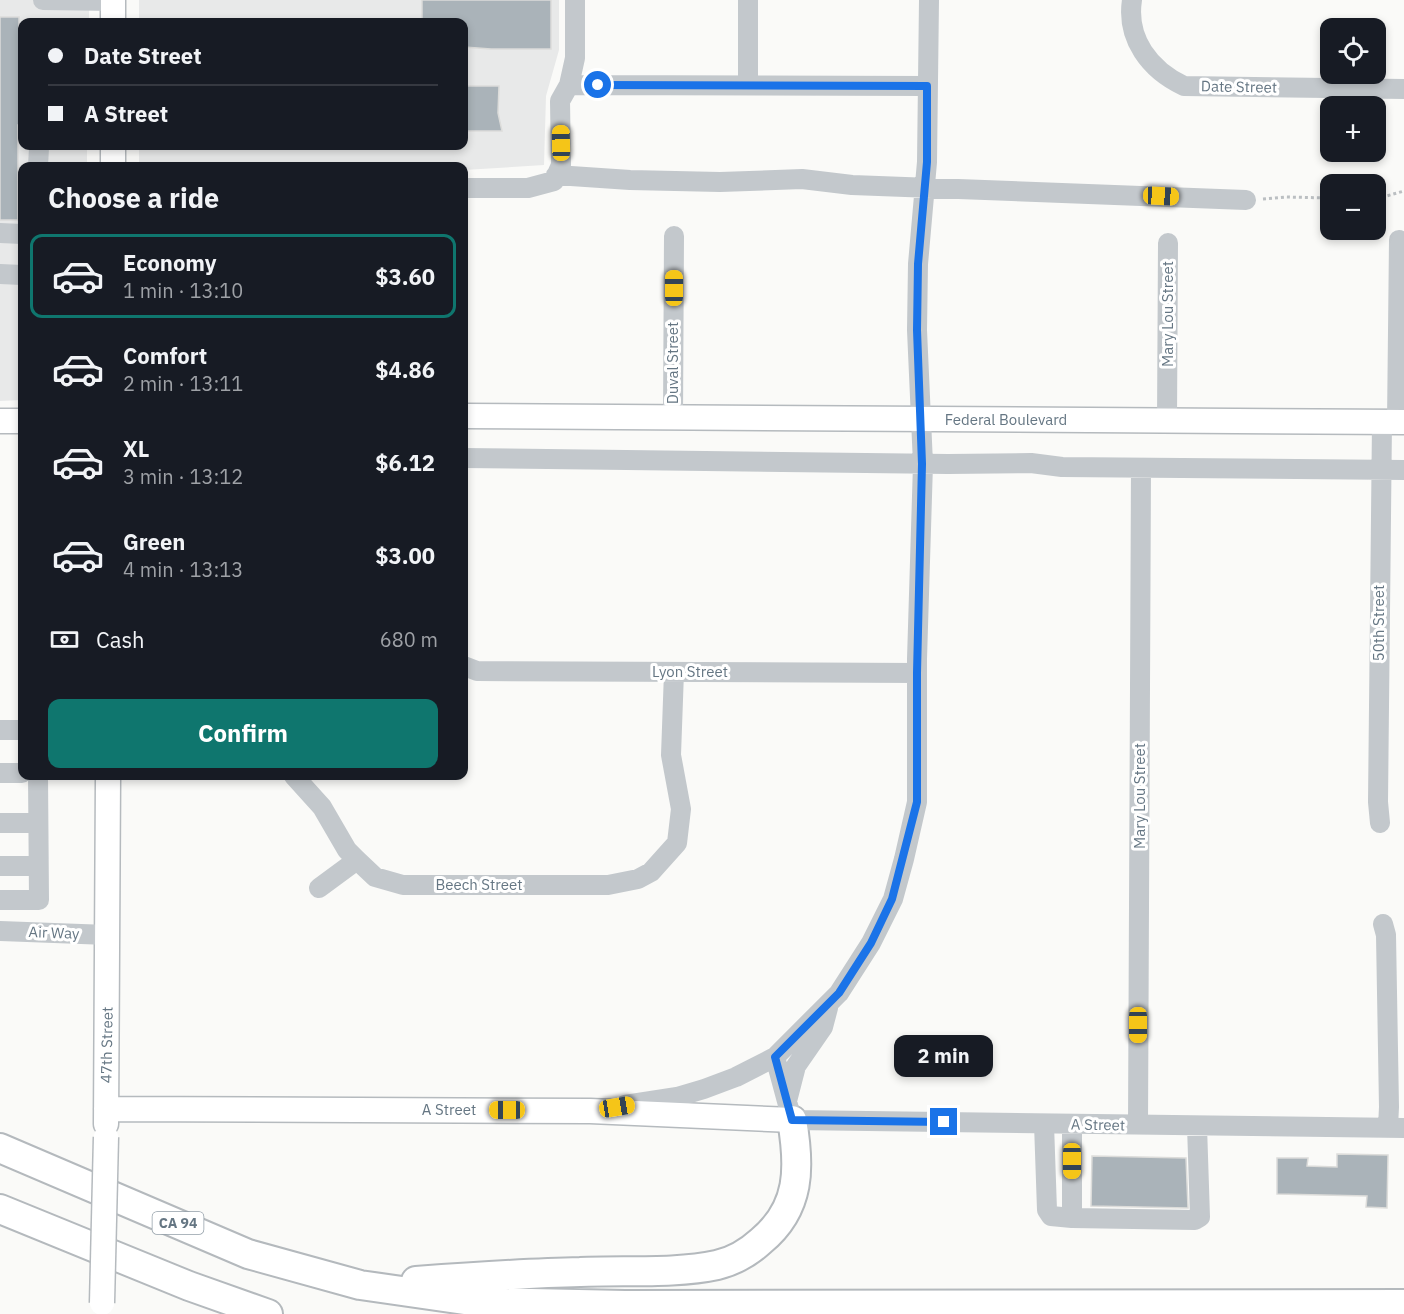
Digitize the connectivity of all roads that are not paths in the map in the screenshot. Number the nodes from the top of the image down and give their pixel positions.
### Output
1 (43, 0) edge
2 (113, 0) edge
3 (576, 0) edge
4 (748, 0) edge
5 (1132, 0) edge
6 (932, 5) edge
7 (113, 18) edge
8 (569, 85) junction
9 (748, 85) junction
10 (927, 86) junction
11 (1404, 89) edge
12 (555, 178) junction
13 (468, 188) edge
14 (924, 188) junction
15 (1246, 200) road end
16 (0, 233) edge
17 (18, 234) edge
18 (674, 236) dead end
19 (1399, 240) dead end
20 (1168, 243) dead end
21 (0, 274) edge
22 (18, 274) edge
23 (468, 416) edge
24 (673, 417) junction
25 (920, 419) junction
26 (0, 421) edge
27 (18, 421) edge
28 (1167, 421) junction
29 (1394, 422) edge
30 (468, 458) edge
31 (922, 464) junction
32 (1142, 468) junction
33 (1380, 469) junction
34 (1404, 470) edge
35 (468, 668) edge
36 (674, 672) junction
37 (917, 673) junction
38 (0, 730) edge
39 (18, 730) edge
40 (0, 772) edge
41 (18, 772) edge
42 (38, 780) edge
43 (108, 780) edge
44 (298, 780) edge
45 (0, 823) edge
46 (1380, 823) dead end
47 (38, 824) junction
48 (357, 860) junction
49 (0, 866) edge
50 (38, 866) junction
51 (319, 888) dead end
52 (0, 900) edge
53 (1383, 924) dead end
54 (0, 931) edge
55 (108, 935) junction
56 (830, 1003) junction
57 (775, 1057) junction
58 (106, 1109) junction
59 (590, 1111) junction
60 (790, 1111) junction
61 (1044, 1124) junction
62 (1072, 1124) junction
63 (1138, 1125) junction
64 (1197, 1126) junction
65 (1396, 1127) edge
66 (0, 1148) edge
67 (0, 1209) edge
68 (1072, 1218) junction
69 (360, 1285) junction
70 (1404, 1290) edge
71 (1366, 1303) junction
72 (1404, 1304) edge
73 (102, 1308) edge
74 (268, 1314) edge

1 - 2 street
2 - 7 main road
3 - 8 street
4 - 9 street
5 - 11 street, Date Street
6 - 10 street
8 - 9 street
8 - 12 street
9 - 10 street
10 - 14 street
12 - 13 street
12 - 14 street
14 - 15 street
14 - 25 street
16 - 17 street
18 - 24 street, Duval Street
19 - 29 street, 50th Street
20 - 28 street, Mary Lou Street
21 - 22 street
23 - 24 main road, Federal Boulevard
24 - 25 main road, Federal Boulevard
25 - 28 main road, Federal Boulevard
25 - 31 street
26 - 27 main road
28 - 29 main road, Federal Boulevard
29 - 33 street, 50th Street
30 - 31 street
31 - 32 street
31 - 37 street
32 - 33 street
32 - 63 street, Mary Lou Street
33 - 34 street
33 - 46 street, 50th Street
35 - 36 street, Lyon Street
36 - 37 street, Lyon Street
36 - 48 street, Beech Street
37 - 56 street
38 - 39 street
40 - 41 street
42 - 47 street
43 - 55 main road, 47th Street
44 - 48 street, Beech Street
45 - 47 street
47 - 50 street
48 - 51 street
49 - 50 street
50 - 52 street
53 - 65 street
54 - 55 street, Air Way
55 - 58 main road, 47th Street
56 - 57 street
56 - 60 street
57 - 59 street
57 - 60 street
58 - 59 main road, A Street
58 - 73 main road, 47th Street, bridge
59 - 60 main road, A Street
60 - 61 street, A Street
60 - 69 highway
61 - 62 street, A Street
61 - 68 street
62 - 63 street, A Street
62 - 68 street
63 - 64 street, A Street
64 - 65 street, A Street
64 - 68 street
66 - 69 highway, CA 94
67 - 74 highway
69 - 71 highway, CA 94
70 - 71 highway
71 - 72 highway, CA 94

